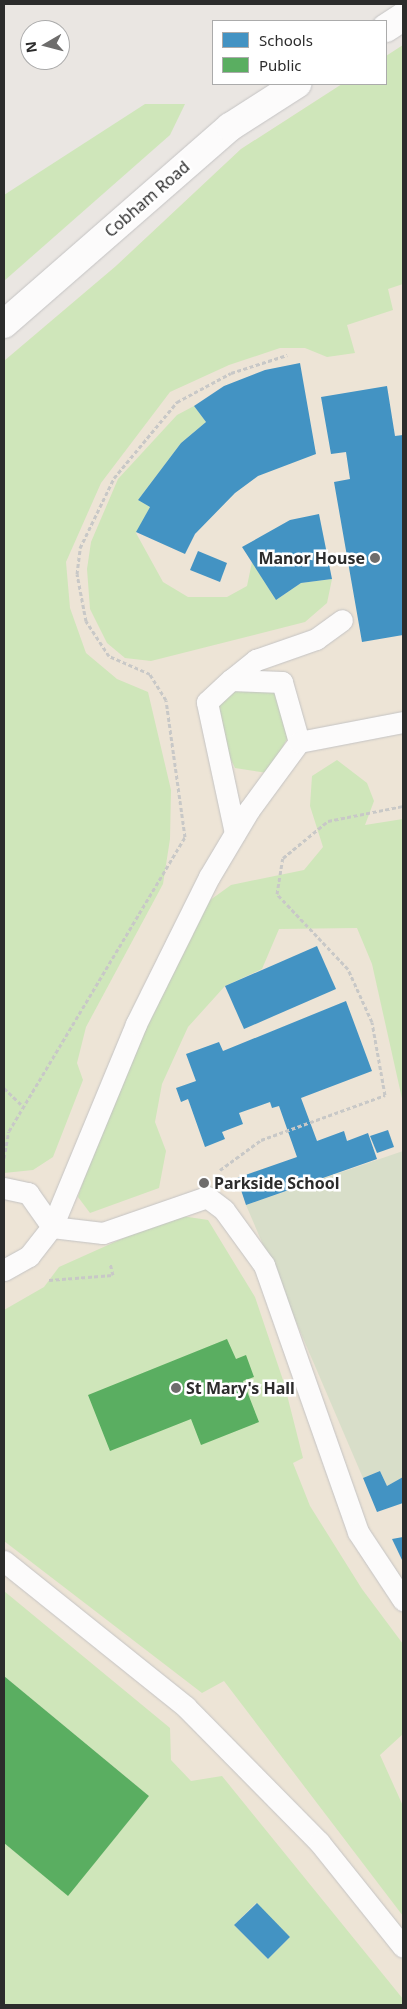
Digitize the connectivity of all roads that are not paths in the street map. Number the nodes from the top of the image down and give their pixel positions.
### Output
1 (403, 17) edge
2 (387, 27) edge
3 (296, 85) edge
4 (4, 324) edge
5 (342, 620) dead end
6 (231, 680) junction
7 (403, 722) edge
8 (299, 742) junction
9 (236, 833) junction
10 (4, 1188) edge
11 (52, 1227) junction
12 (4, 1270) edge
13 (4, 1561) edge
14 (403, 1600) edge
15 (403, 1947) edge

1 - 2 street
3 - 4 street, Cobham Road
5 - 6 lane
6 - 8 lane
6 - 9 lane
7 - 8 lane
8 - 9 lane
9 - 11 lane
10 - 11 lane
11 - 12 lane
11 - 14 lane
13 - 15 lane

